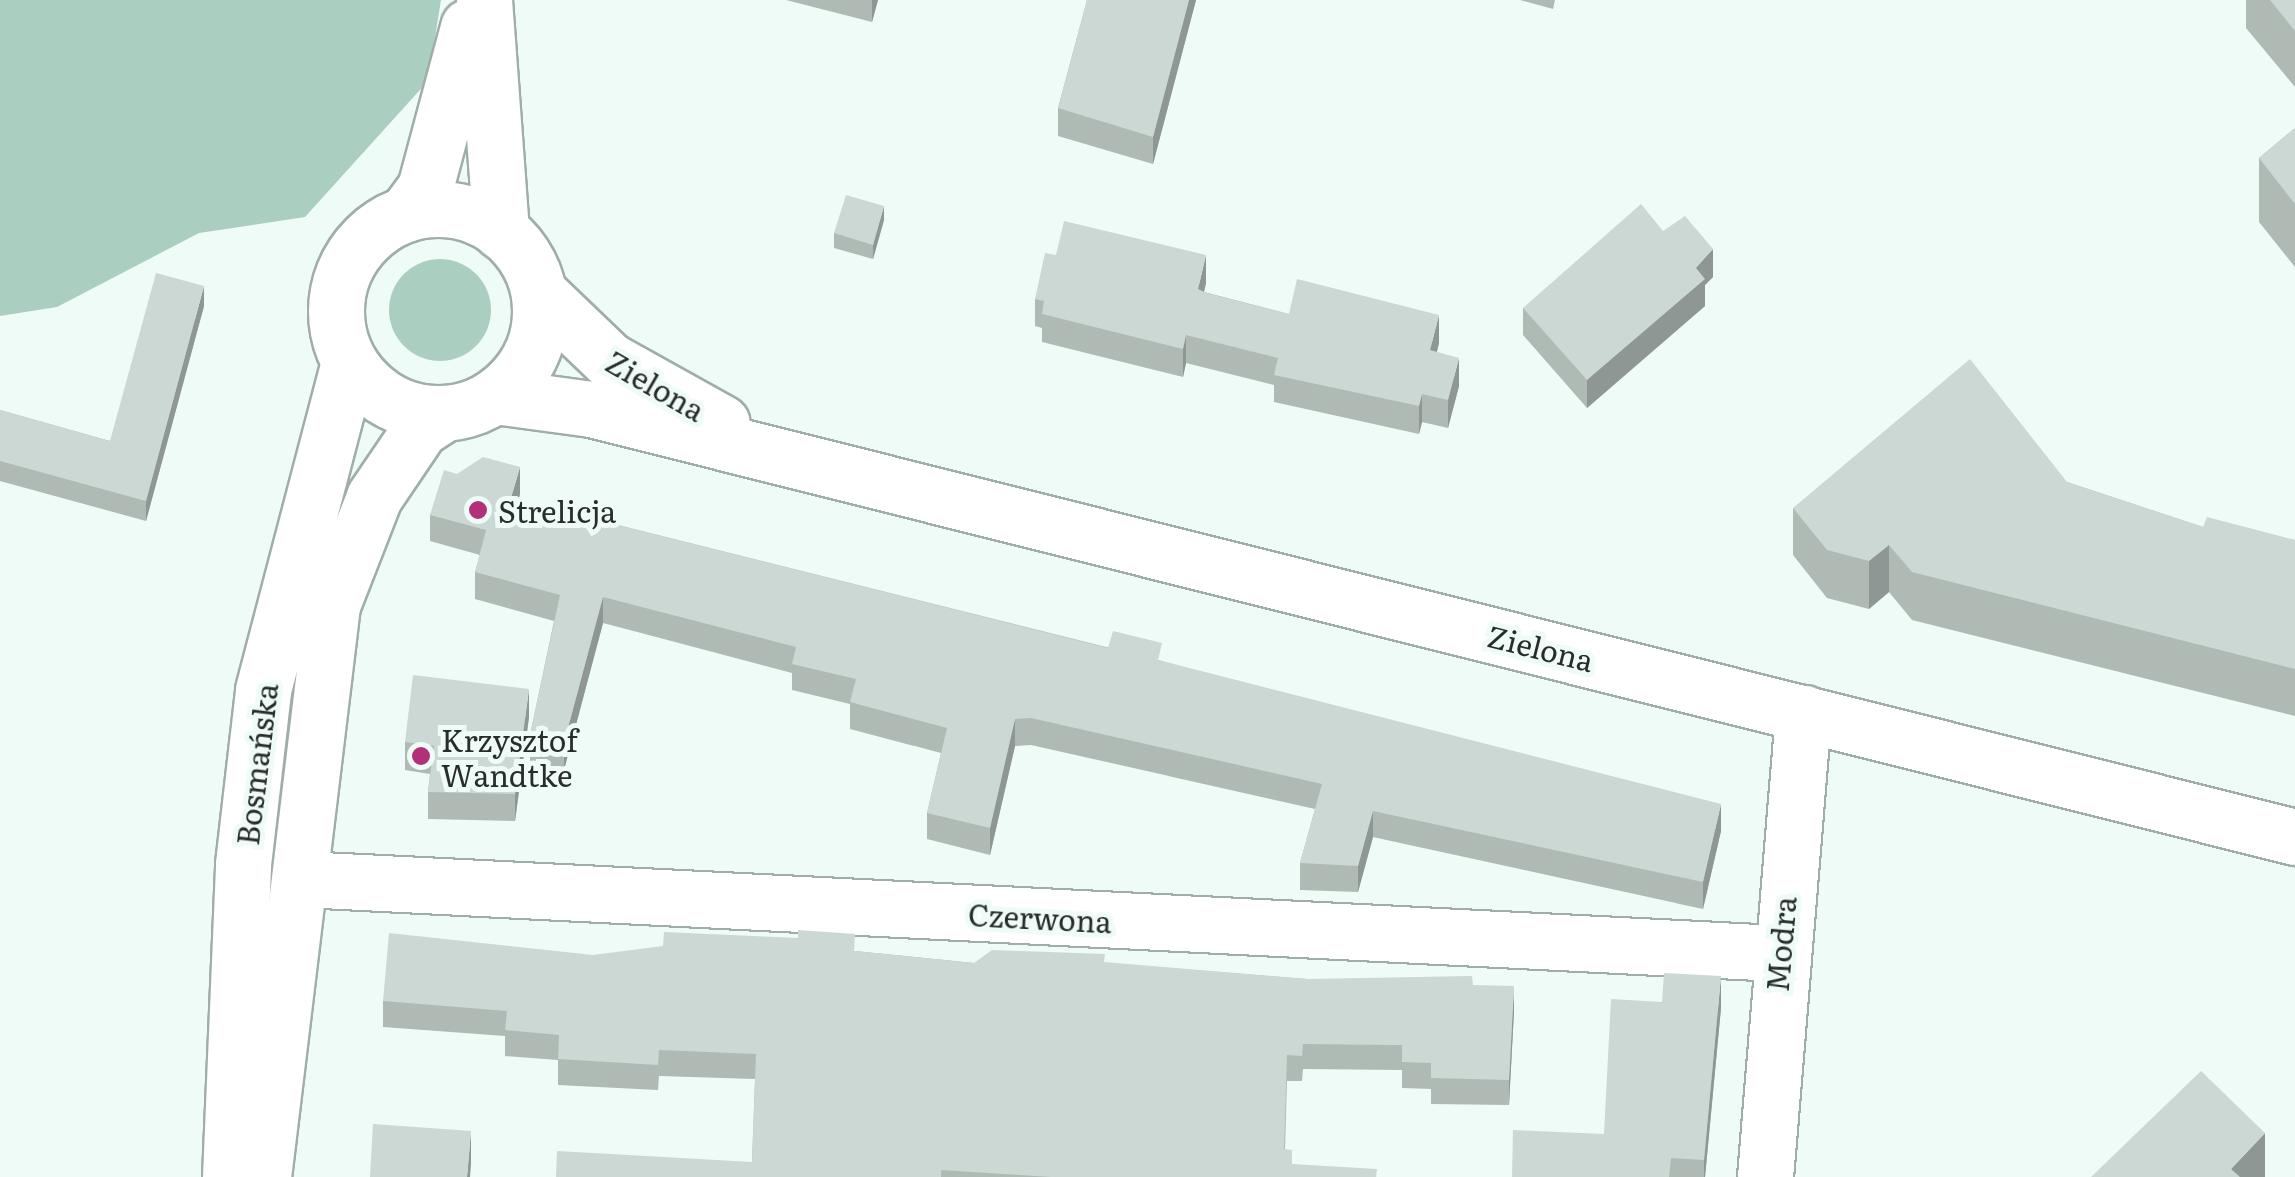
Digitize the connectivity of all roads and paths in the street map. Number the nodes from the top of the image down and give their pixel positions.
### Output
1 (476, 0) edge
2 (484, 0) edge
3 (406, 214) junction
4 (500, 231) junction
5 (539, 293) junction
6 (349, 362) junction
7 (496, 396) junction
8 (444, 414) junction
9 (786, 459) junction
10 (1804, 712) junction
11 (2295, 837) edge
12 (302, 879) junction
13 (1778, 953) junction
14 (230, 1177) edge
15 (264, 1177) edge
16 (1764, 1177) edge

1 - 3 street
2 - 4 street
3 - 4 street
3 - 6 street
4 - 5 street
5 - 7 street
5 - 9 street, Zielona
6 - 8 street
6 - 14 street, Bosmańska
7 - 8 street
7 - 9 street, Zielona
8 - 12 street, Bosmańska
9 - 10 street, Zielona
10 - 11 street, Zielona
10 - 13 street, Modra
12 - 13 street, Czerwona
12 - 15 street, Bosmańska
13 - 16 street, Modra

